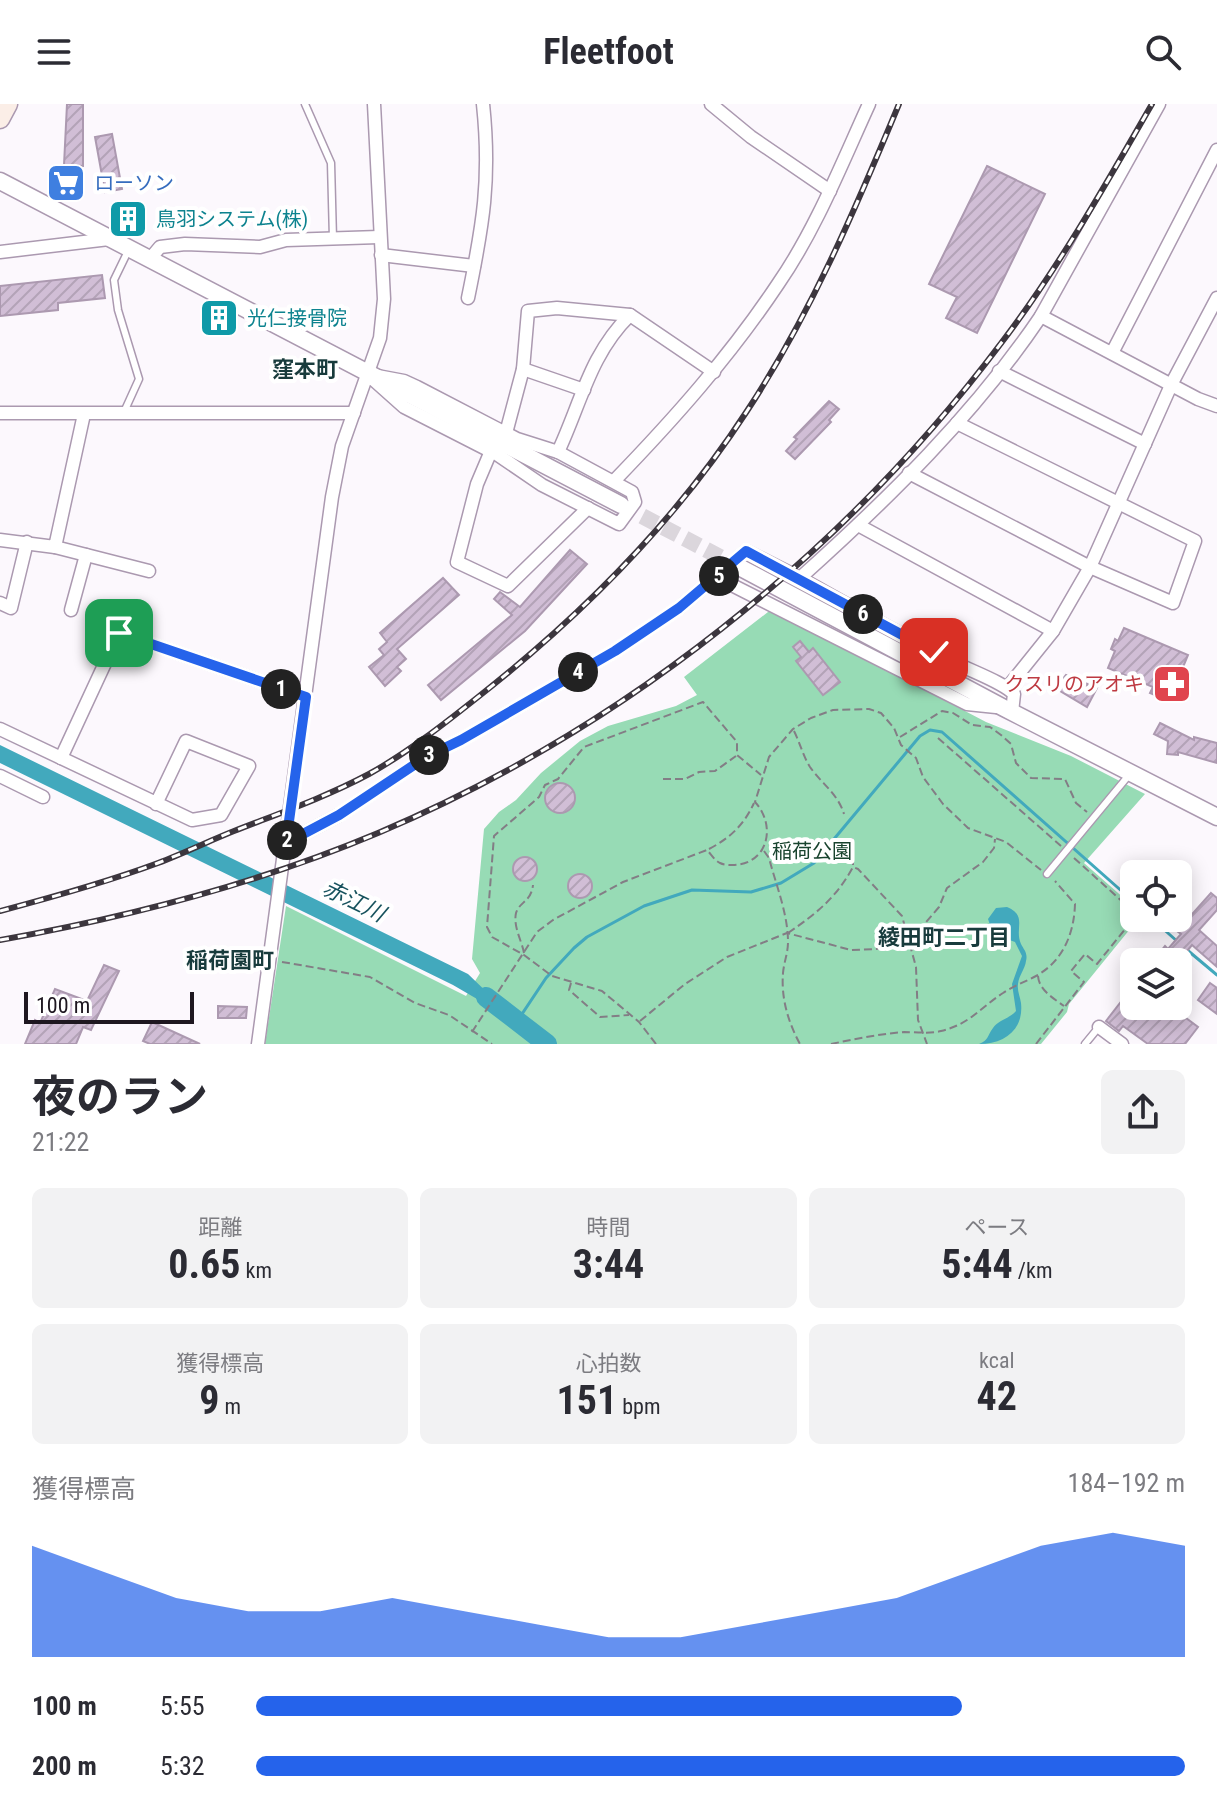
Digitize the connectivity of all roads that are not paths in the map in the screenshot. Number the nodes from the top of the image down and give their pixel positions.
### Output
1 (8, 104) edge
2 (305, 104) edge
3 (374, 104) edge
4 (483, 104) edge
5 (711, 104) edge
6 (869, 104) edge
7 (1159, 104) edge
8 (0, 119) edge
9 (1217, 150) edge
10 (0, 181) edge
11 (830, 191) junction
12 (379, 237) junction
13 (109, 239) junction
14 (333, 240) junction
15 (129, 249) junction
16 (0, 252) edge
17 (381, 255) junction
18 (149, 260) junction
19 (474, 266) junction
20 (468, 298) dead end
21 (1217, 298) edge
22 (630, 315) junction
23 (1041, 316) junction
24 (1112, 353) junction
25 (523, 369) junction
26 (999, 371) junction
27 (714, 372) junction
28 (367, 374) junction
29 (1172, 383) junction
30 (584, 390) junction
31 (1217, 406) edge
32 (0, 413) edge
33 (354, 413) junction
34 (84, 414) junction
35 (123, 414) junction
36 (957, 423) junction
37 (506, 433) junction
38 (1145, 444) junction
39 (491, 451) junction
40 (558, 452) junction
41 (909, 473) junction
42 (614, 481) junction
43 (621, 505) tunnel mouth
44 (1118, 505) junction
45 (588, 508) junction
46 (858, 525) junction
47 (0, 540) edge
48 (27, 542) junction
49 (55, 547) junction
50 (86, 555) junction
51 (1090, 567) junction
52 (743, 569) tunnel mouth
53 (149, 571) dead end
54 (718, 578) junction
55 (800, 578) junction
56 (0, 603) edge
57 (71, 610) dead end
58 (1053, 631) junction
59 (1008, 687) junction
60 (306, 697) junction
61 (1008, 710) junction
62 (0, 729) edge
63 (61, 758) junction
64 (1131, 773) junction
65 (0, 776) edge
66 (43, 797) dead end
67 (156, 804) junction
68 (1217, 817) edge
69 (286, 843) junction
70 (1047, 874) road end
71 (1099, 1027) joint
72 (258, 1044) edge
73 (1085, 1044) edge
74 (1122, 1044) edge

1 - 8 main road
2 - 14 lane
3 - 12 street
4 - 19 street
5 - 11 street
6 - 11 street
7 - 23 street
9 - 24 street
10 - 13 street
11 - 27 street
12 - 14 street
12 - 17 street
13 - 15 street
13 - 16 street
14 - 18 street
15 - 18 street
15 - 35 lane
17 - 19 street
17 - 28 street
18 - 28 street
19 - 20 street
21 - 29 street
22 - 25 street
22 - 27 street
22 - 30 street
23 - 24 street
23 - 26 street
24 - 29 street
25 - 30 street
25 - 37 street
26 - 36 street
26 - 38 street
27 - 42 street
28 - 33 street
28 - 37 street
28 - 39 street
28 - 43 street
29 - 31 street
29 - 38 street
30 - 40 street
32 - 34 street
33 - 35 street
33 - 60 street
34 - 35 street
34 - 49 street
36 - 41 street
36 - 44 street
37 - 40 street
38 - 44 street
39 - 45 street
39 - 45 street
40 - 42 street
41 - 46 street
41 - 51 street
42 - 45 street
44 - 51 street
44 - 51 street
46 - 55 street
46 - 58 street
47 - 48 street
48 - 49 street
48 - 56 street
49 - 50 street
50 - 53 street
50 - 57 street
51 - 58 street
52 - 61 street
54 - 55 street
54 - 61 street
54 - 69 street
55 - 59 street
58 - 59 street
59 - 61 street
60 - 63 street
60 - 69 street
61 - 64 street
62 - 63 street
63 - 67 street
64 - 68 street
64 - 70 lane
65 - 66 street
67 - 67 street
69 - 72 street
71 - 73 lane
71 - 74 street

